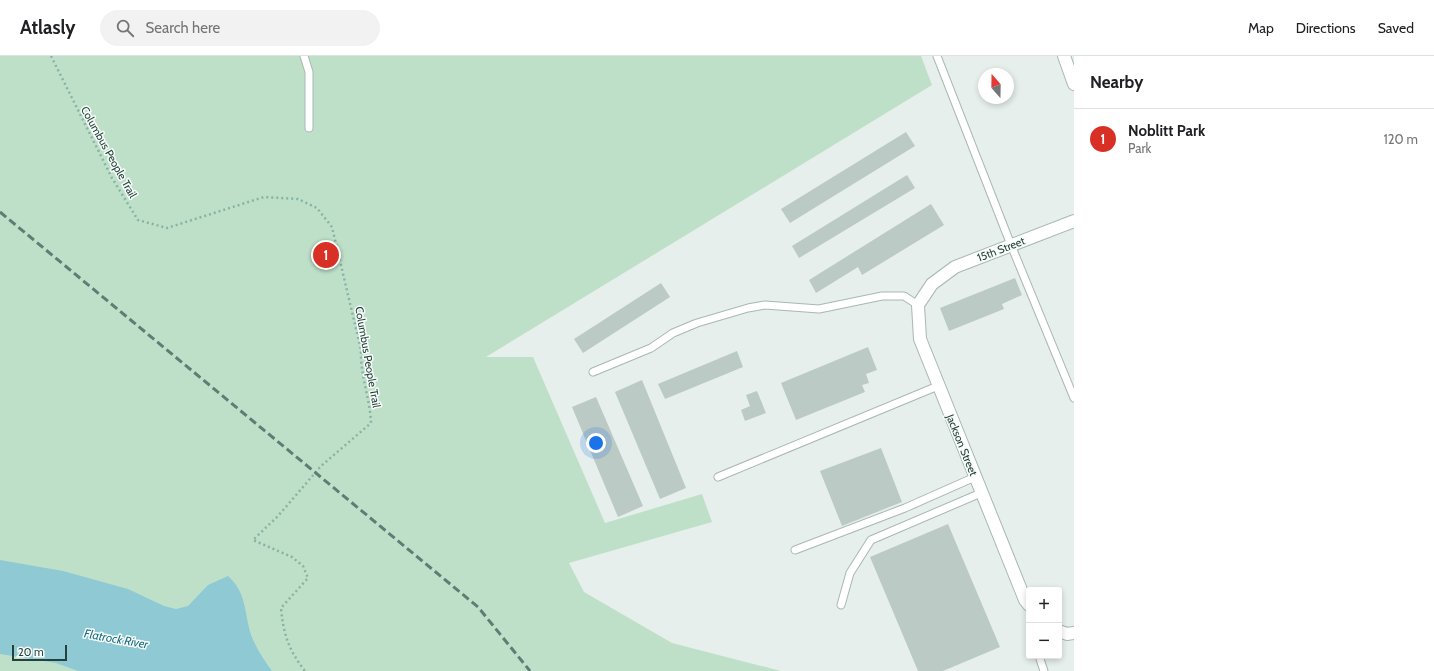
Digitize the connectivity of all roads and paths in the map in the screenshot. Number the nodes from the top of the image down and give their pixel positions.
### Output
1 (51, 56) edge
2 (304, 56) edge
3 (937, 56) edge
4 (1064, 56) edge
5 (1074, 84) edge
6 (309, 128) dead end
7 (1074, 220) edge
8 (1011, 245) junction
9 (918, 306) junction
10 (593, 372) dead end
11 (938, 386) junction
12 (1074, 398) edge
13 (718, 477) dead end
14 (975, 477) junction
15 (981, 493) junction
16 (795, 550) dead end
17 (1026, 602) edge
18 (841, 605) dead end
19 (1062, 632) edge
20 (1074, 633) edge
21 (1040, 659) edge
22 (305, 671) edge
23 (1044, 671) edge

1 - 22 path, Columbus People Trail
2 - 6 lane
3 - 8 lane
4 - 5 street
7 - 8 street, 15th Street
8 - 9 street, 15th Street
8 - 12 lane
9 - 10 lane
9 - 11 street, Jackson Street
11 - 13 lane
11 - 14 street, Jackson Street
14 - 15 street, Jackson Street
14 - 16 lane
15 - 17 street, Jackson Street
15 - 18 lane
19 - 20 street
21 - 23 lane

